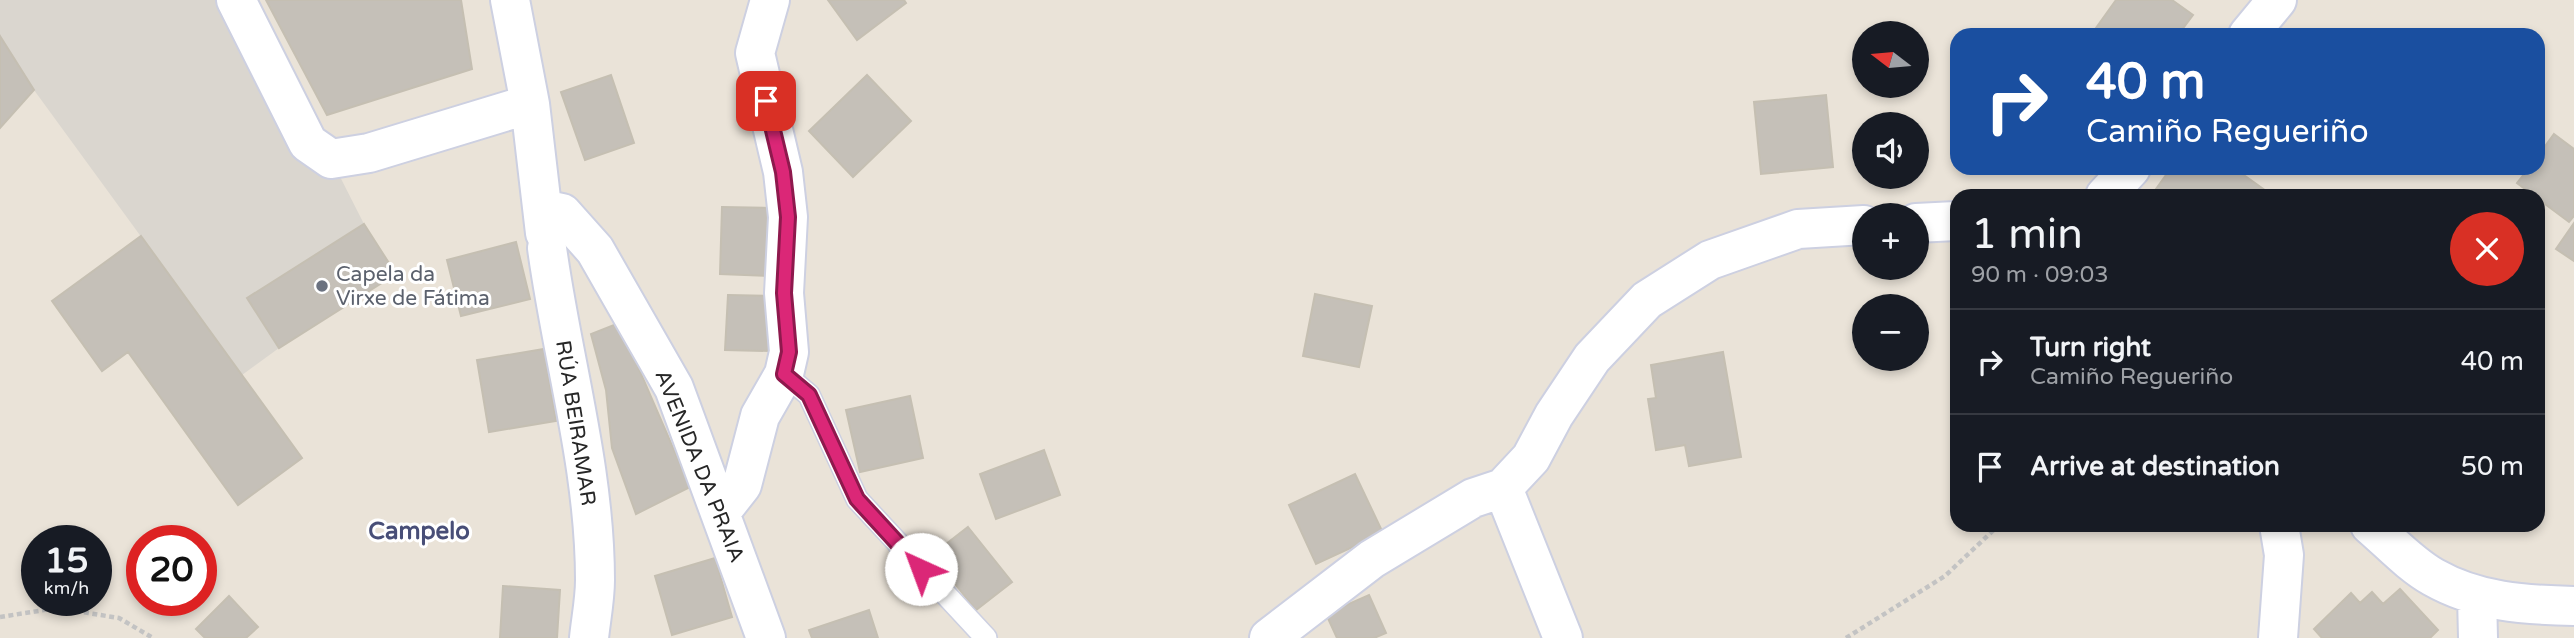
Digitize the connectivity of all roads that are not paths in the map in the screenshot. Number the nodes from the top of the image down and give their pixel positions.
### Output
1 (236, 0) edge
2 (510, 0) edge
3 (770, 0) edge
4 (2277, 0) edge
5 (2254, 28) edge
6 (530, 104) junction
7 (2124, 175) edge
8 (2112, 189) edge
9 (543, 209) junction
10 (1950, 221) edge
11 (1929, 222) edge
12 (1852, 226) edge
13 (784, 374) junction
14 (1503, 488) junction
15 (720, 513) junction
16 (2280, 532) edge
17 (2379, 532) edge
18 (2477, 596) junction
19 (2574, 606) edge
20 (589, 638) edge
21 (766, 638) edge
22 (986, 638) edge
23 (1269, 638) edge
24 (1563, 638) edge
25 (2278, 638) edge
26 (2478, 638) edge

1 - 6 street
2 - 6 street, RÚA BEIRAMAR
3 - 13 street
4 - 5 street
6 - 9 street, RÚA BEIRAMAR
7 - 8 street
9 - 15 street, AVENIDA DA PRAIA
9 - 20 street, RÚA BEIRAMAR
10 - 11 street
12 - 14 street
13 - 15 street
13 - 22 lane
14 - 23 street
14 - 24 street
15 - 21 street, AVENIDA DA PRAIA
16 - 25 street
17 - 18 street
18 - 19 street
18 - 26 street

